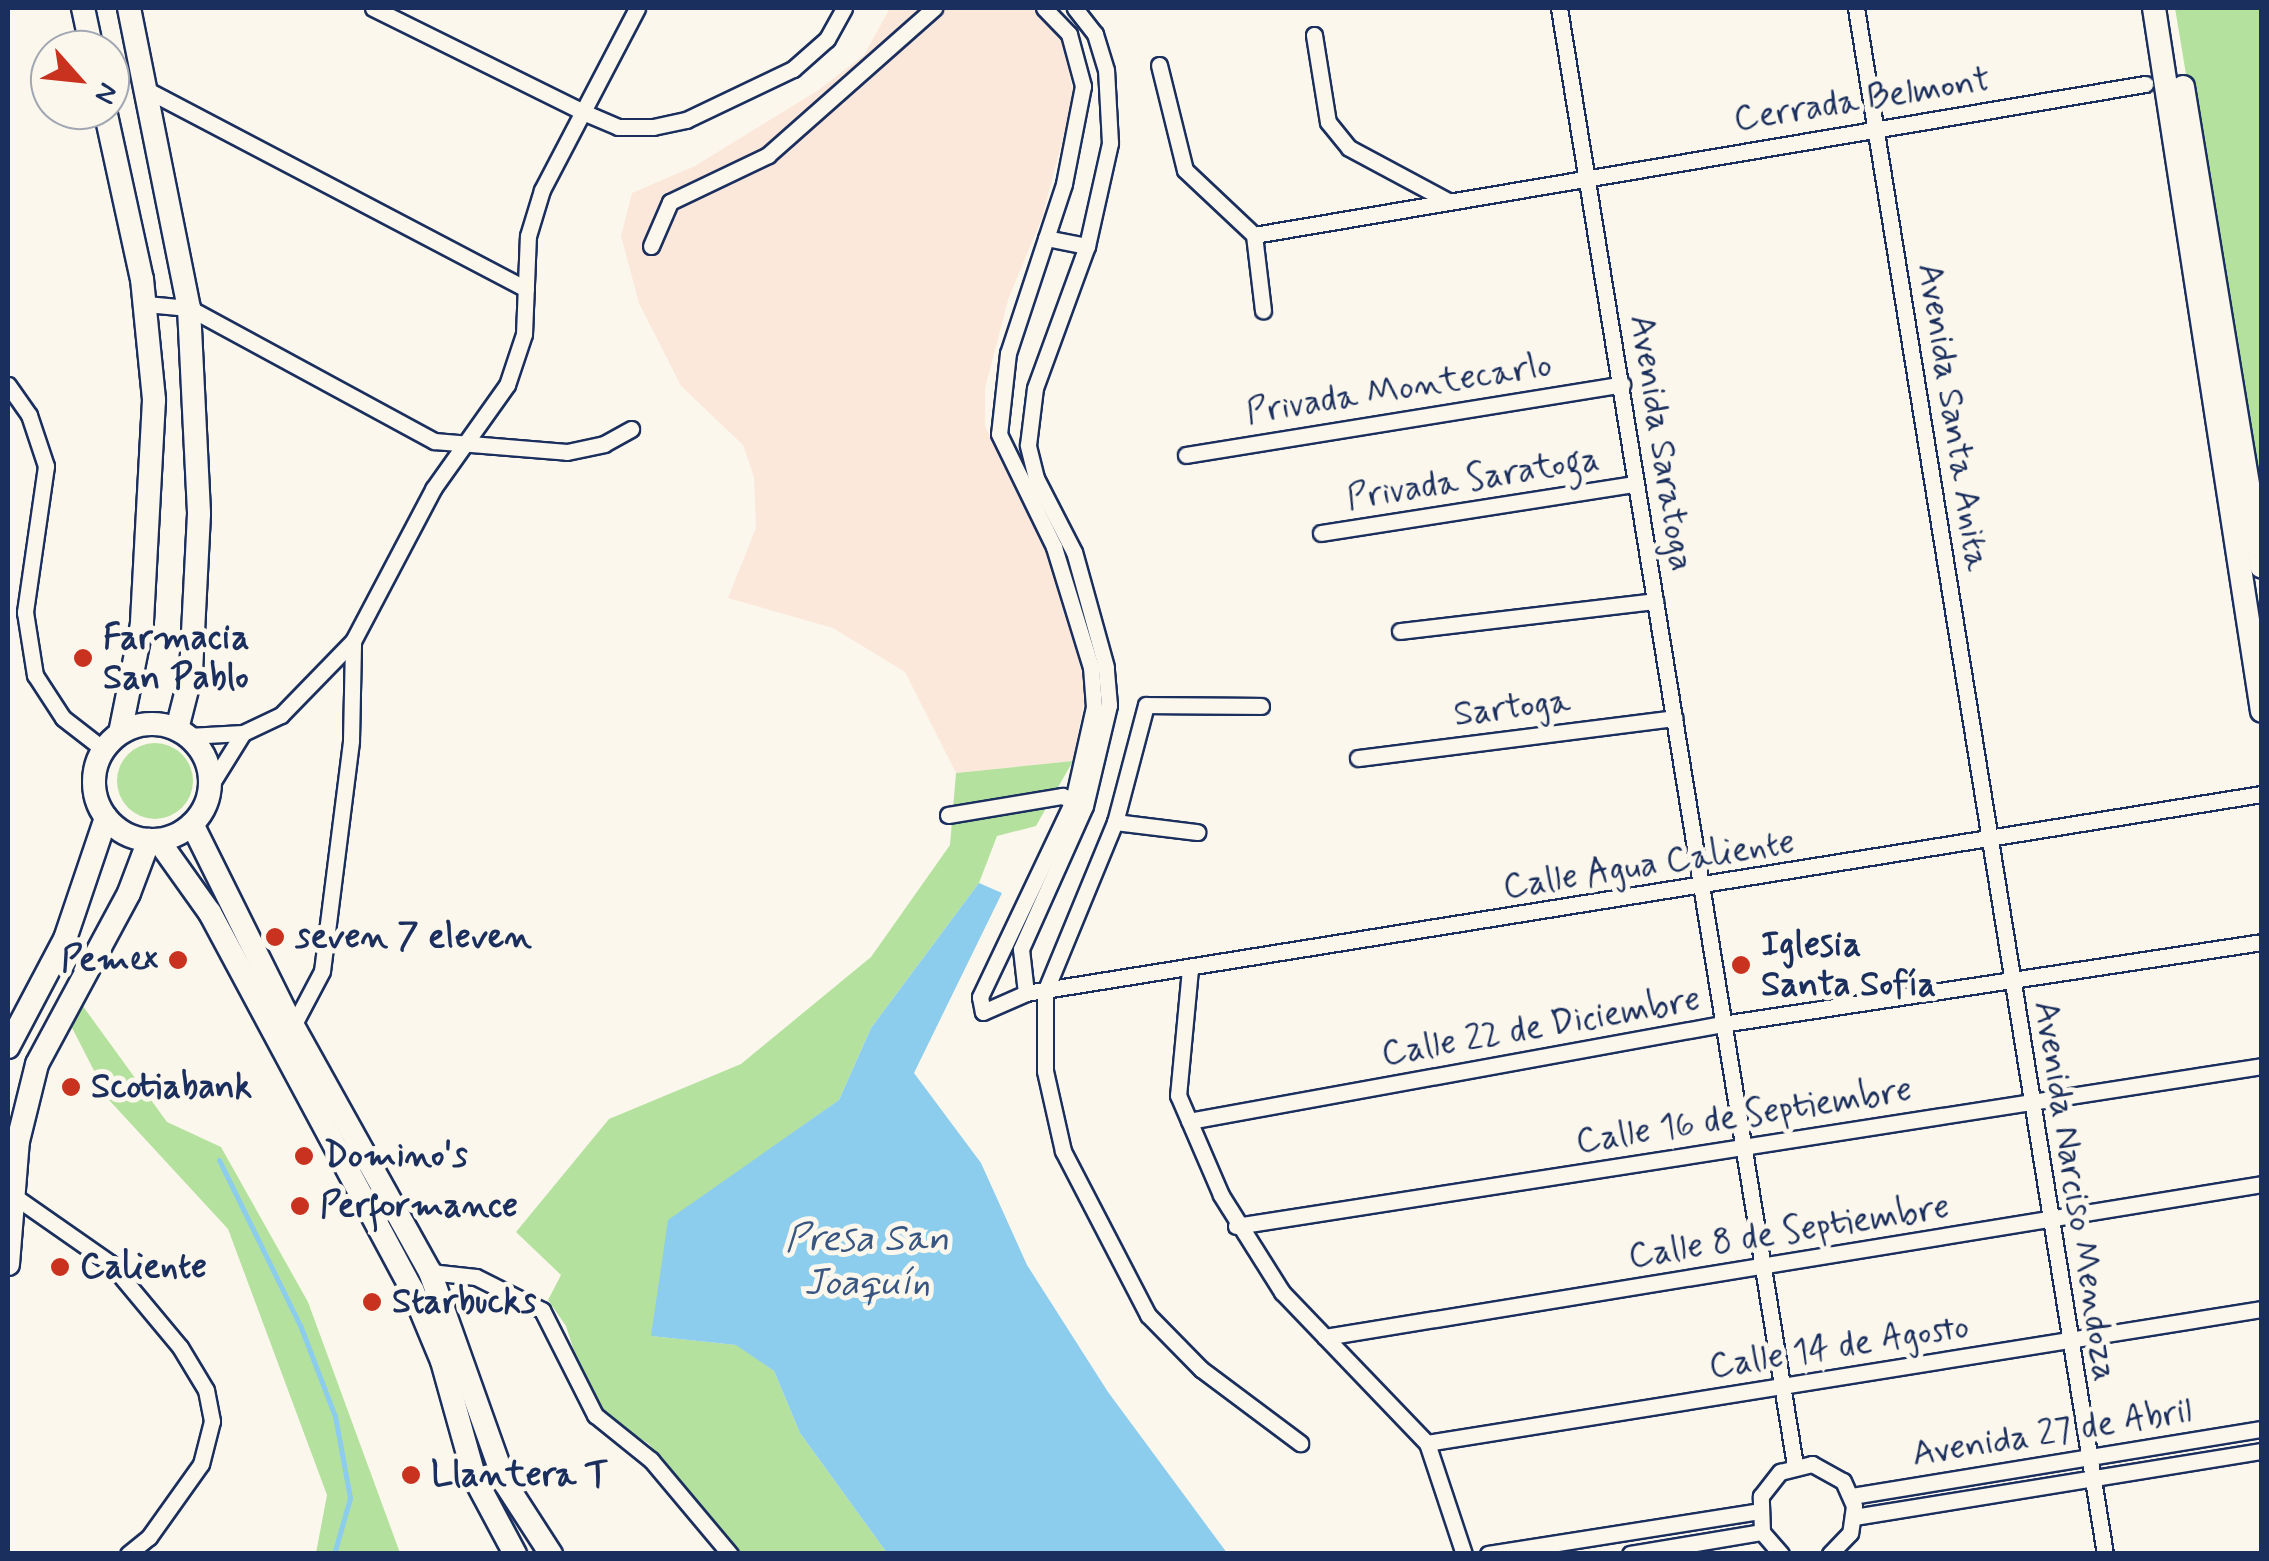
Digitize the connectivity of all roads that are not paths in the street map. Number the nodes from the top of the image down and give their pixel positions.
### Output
1 (129, 8) edge
2 (373, 8) edge
3 (637, 8) edge
4 (844, 8) edge
5 (934, 8) edge
6 (1044, 8) edge
7 (1075, 8) edge
8 (1559, 8) edge
9 (1856, 8) edge
10 (2154, 8) edge
11 (2170, 8) edge
12 (1314, 35) dead end
13 (1159, 64) dead end
14 (2146, 84) dead end
15 (146, 90) junction
16 (583, 112) junction
17 (1876, 127) junction
18 (109, 130) edge
19 (1588, 176) junction
20 (1448, 201) junction
21 (1254, 235) junction
22 (1046, 238) junction
23 (651, 246) dead end
24 (1087, 246) junction
25 (526, 289) junction
26 (146, 304) junction
27 (189, 308) junction
28 (1262, 310) dead end
29 (1622, 384) junction
30 (8, 385) edge
31 (631, 429) dead end
32 (469, 439) junction
33 (1186, 455) dead end
34 (1635, 484) junction
35 (1321, 533) dead end
36 (2262, 567) edge
37 (1655, 601) junction
38 (1400, 631) dead end
39 (353, 641) junction
40 (1261, 706) dead end
41 (2262, 711) edge
42 (1674, 718) junction
43 (182, 732) junction
44 (243, 733) junction
45 (111, 741) junction
46 (1358, 758) dead end
47 (210, 786) junction
48 (2262, 794) edge
49 (1079, 803) junction
50 (948, 815) dead end
51 (106, 818) junction
52 (1115, 822) junction
53 (192, 824) junction
54 (1197, 832) dead end
55 (1991, 837) junction
56 (153, 840) junction
57 (1702, 888) junction
58 (2262, 942) edge
59 (1190, 969) junction
60 (2011, 984) junction
61 (1046, 992) junction
62 (1026, 993) junction
63 (1722, 1024) junction
64 (293, 1026) junction
65 (8, 1047) edge
66 (2262, 1066) edge
67 (2030, 1100) junction
68 (1189, 1121) junction
69 (1744, 1146) junction
70 (2262, 1184) edge
71 (10, 1196) edge
72 (2051, 1221) junction
73 (1236, 1226) junction
74 (8, 1264) edge
75 (1764, 1266) junction
76 (430, 1272) junction
77 (2262, 1310) edge
78 (1325, 1336) junction
79 (2068, 1339) junction
80 (1782, 1387) junction
81 (2262, 1429) edge
82 (1427, 1443) junction
83 (1300, 1444) dead end
84 (2262, 1451) edge
85 (2088, 1459) junction
86 (1795, 1465) junction
87 (2092, 1478) junction
88 (1852, 1496) junction
89 (1758, 1512) junction
90 (1854, 1517) junction
91 (1762, 1532) junction
92 (128, 1554) edge
93 (515, 1554) edge
94 (551, 1554) edge
95 (730, 1554) edge
96 (1464, 1554) edge
97 (1488, 1554) edge
98 (1630, 1554) edge
99 (1782, 1554) edge
100 (1830, 1554) edge
101 (2104, 1554) edge

1 - 15 main road
2 - 16 street
3 - 16 street
4 - 16 street
5 - 23 street
6 - 22 street
7 - 24 street
8 - 19 street, Avenida Saratoga
9 - 17 street, Avenida Santa Anita
10 - 41 main road
11 - 36 main road
12 - 20 street
13 - 21 street
14 - 17 street, Cerrada Belmont
15 - 25 street
15 - 27 main road
16 - 25 street
17 - 19 street, Cerrada Belmont
17 - 55 street, Avenida Santa Anita
18 - 26 main road
19 - 20 street, Cerrada Belmont
19 - 29 street, Avenida Saratoga
20 - 21 street, Cerrada Belmont
21 - 28 street
22 - 24 street
22 - 49 street
24 - 49 street
25 - 32 street
26 - 27 street
26 - 45 main road
27 - 32 street
27 - 43 main road
29 - 33 street, Privada Montecarlo
29 - 34 street, Avenida Saratoga
30 - 45 street
31 - 32 street
32 - 39 street
34 - 35 street, Privada Saratoga
34 - 37 street, Avenida Saratoga
37 - 38 street
37 - 42 street, Avenida Saratoga
39 - 44 street
39 - 64 street
40 - 52 street
42 - 46 street, Sartoga
42 - 57 street, Avenida Saratoga
43 - 44 street
43 - 45 main road
43 - 47 main road
44 - 47 street
45 - 51 main road
47 - 53 main road
48 - 55 street, Calle Agua Caliente
49 - 50 street
49 - 62 street
49 - 62 street, Calle Agua Caliente
51 - 56 main road
51 - 65 main road
52 - 54 street
52 - 61 street
53 - 56 main road
53 - 64 main road
55 - 57 street, Calle Agua Caliente
55 - 60 street, Avenida Narciso Mendoza
56 - 71 main road
56 - 93 main road
57 - 59 street, Calle Agua Caliente
57 - 63 street, Avenida Saratoga
58 - 60 street, Calle 22 de Diciembre
59 - 61 street, Calle Agua Caliente
59 - 68 street
60 - 63 street, Calle 22 de Diciembre
60 - 67 street, Avenida Narciso Mendoza
61 - 62 street, Calle Agua Caliente
61 - 83 street
63 - 68 street, Calle 22 de Diciembre
63 - 69 street, Avenida Saratoga
64 - 76 main road
66 - 67 street, Calle 16 de Septiembre
67 - 69 street, Calle 16 de Septiembre
67 - 72 street, Avenida Narciso Mendoza
68 - 73 street
69 - 73 street, Calle 16 de Septiembre
69 - 75 street, Avenida Saratoga
70 - 72 street, Calle 8 de Septiembre
71 - 74 main road
71 - 92 street
72 - 75 street, Calle 8 de Septiembre
72 - 79 street, Avenida Narciso Mendoza
73 - 78 street
75 - 78 street, Calle 8 de Septiembre
75 - 80 street, Avenida Saratoga
76 - 94 main road
76 - 95 street
77 - 79 street, Calle 14 de Agosto
78 - 82 street
79 - 80 street, Calle 14 de Agosto
79 - 85 street, Avenida Narciso Mendoza
80 - 82 street, Calle 14 de Agosto
80 - 86 street, Avenida Saratoga
81 - 85 street, Avenida 27 de Abril
82 - 96 street
84 - 87 street, Avenida 27 de Abril
85 - 87 street, Avenida Narciso Mendoza
85 - 88 street, Avenida 27 de Abril
86 - 88 street
86 - 89 street
87 - 90 street, Avenida 27 de Abril
87 - 101 street, Avenida Narciso Mendoza
88 - 90 street
89 - 91 street
89 - 97 street
90 - 100 street
91 - 98 street
91 - 99 street

